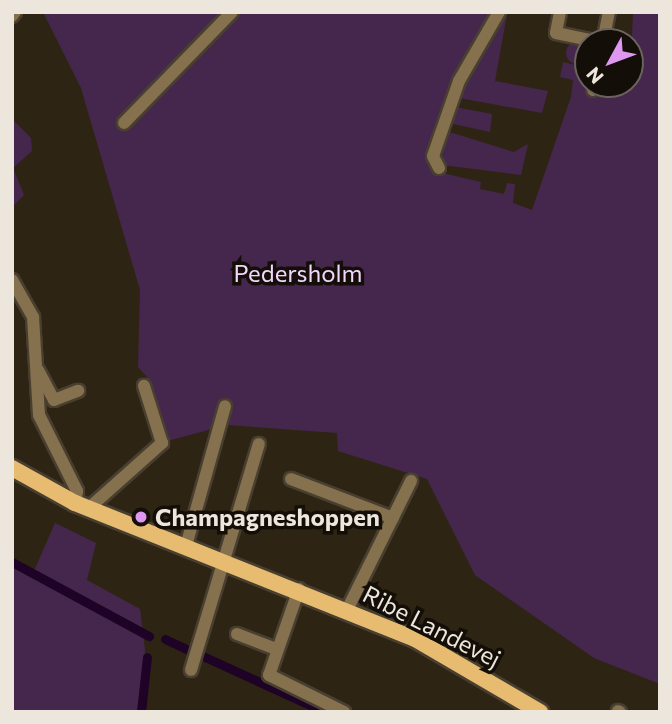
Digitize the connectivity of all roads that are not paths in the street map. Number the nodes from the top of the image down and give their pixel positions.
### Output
1 (232, 12) edge
2 (499, 12) edge
3 (560, 12) edge
4 (574, 37) edge
5 (124, 123) dead end
6 (439, 168) dead end
7 (12, 281) edge
8 (35, 367) junction
9 (144, 386) dead end
10 (78, 391) dead end
11 (225, 406) dead end
12 (259, 444) dead end
13 (12, 468) edge
14 (291, 479) dead end
15 (411, 481) dead end
16 (82, 506) junction
17 (393, 518) junction
18 (186, 546) junction
19 (227, 561) junction
20 (299, 589) junction
21 (348, 608) junction
22 (237, 634) dead end
23 (274, 648) junction
24 (191, 670) dead end
25 (515, 705) edge
26 (344, 712) edge
27 (540, 712) edge

1 - 5 street
2 - 6 street
3 - 4 street
7 - 8 street
8 - 10 street
8 - 16 street
9 - 16 street
11 - 18 street
12 - 19 street
13 - 16 main road, Ribe Landevej
14 - 17 street
15 - 17 street
16 - 18 main road, Ribe Landevej
17 - 21 street
18 - 19 main road, Ribe Landevej
19 - 20 main road, Ribe Landevej
19 - 24 street
20 - 21 main road, Ribe Landevej
20 - 23 street
21 - 25 main road, Ribe Landevej
22 - 23 street
23 - 26 street
25 - 27 main road, Ribe Landevej

